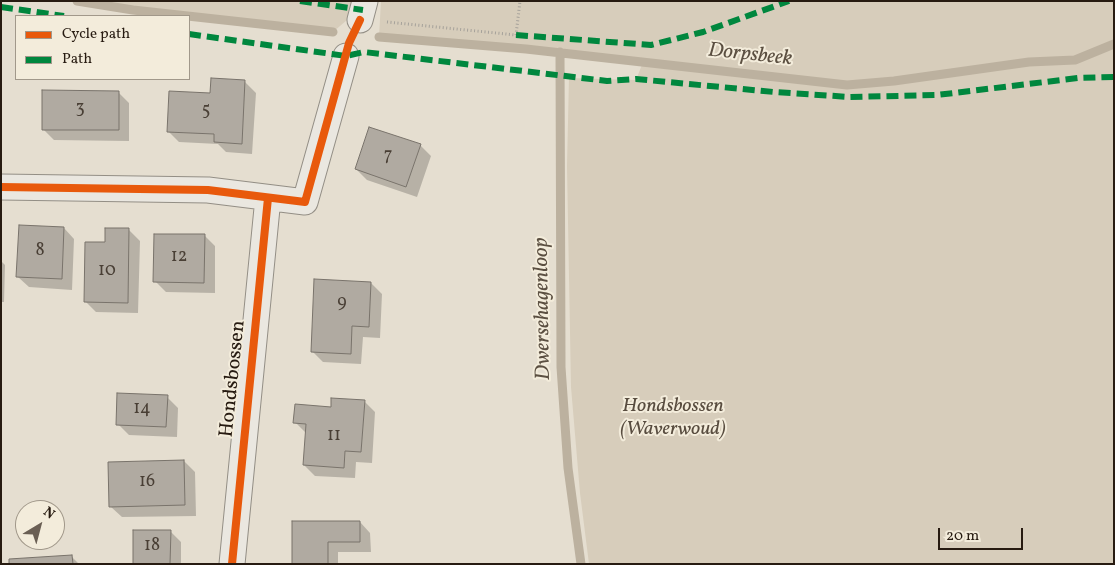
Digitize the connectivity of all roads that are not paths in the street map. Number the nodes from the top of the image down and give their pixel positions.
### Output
1 (346, 56) dead end
2 (1, 187) edge
3 (268, 198) junction
4 (232, 564) edge

1 - 3 street
2 - 3 street
3 - 4 street, Hondsbossen

